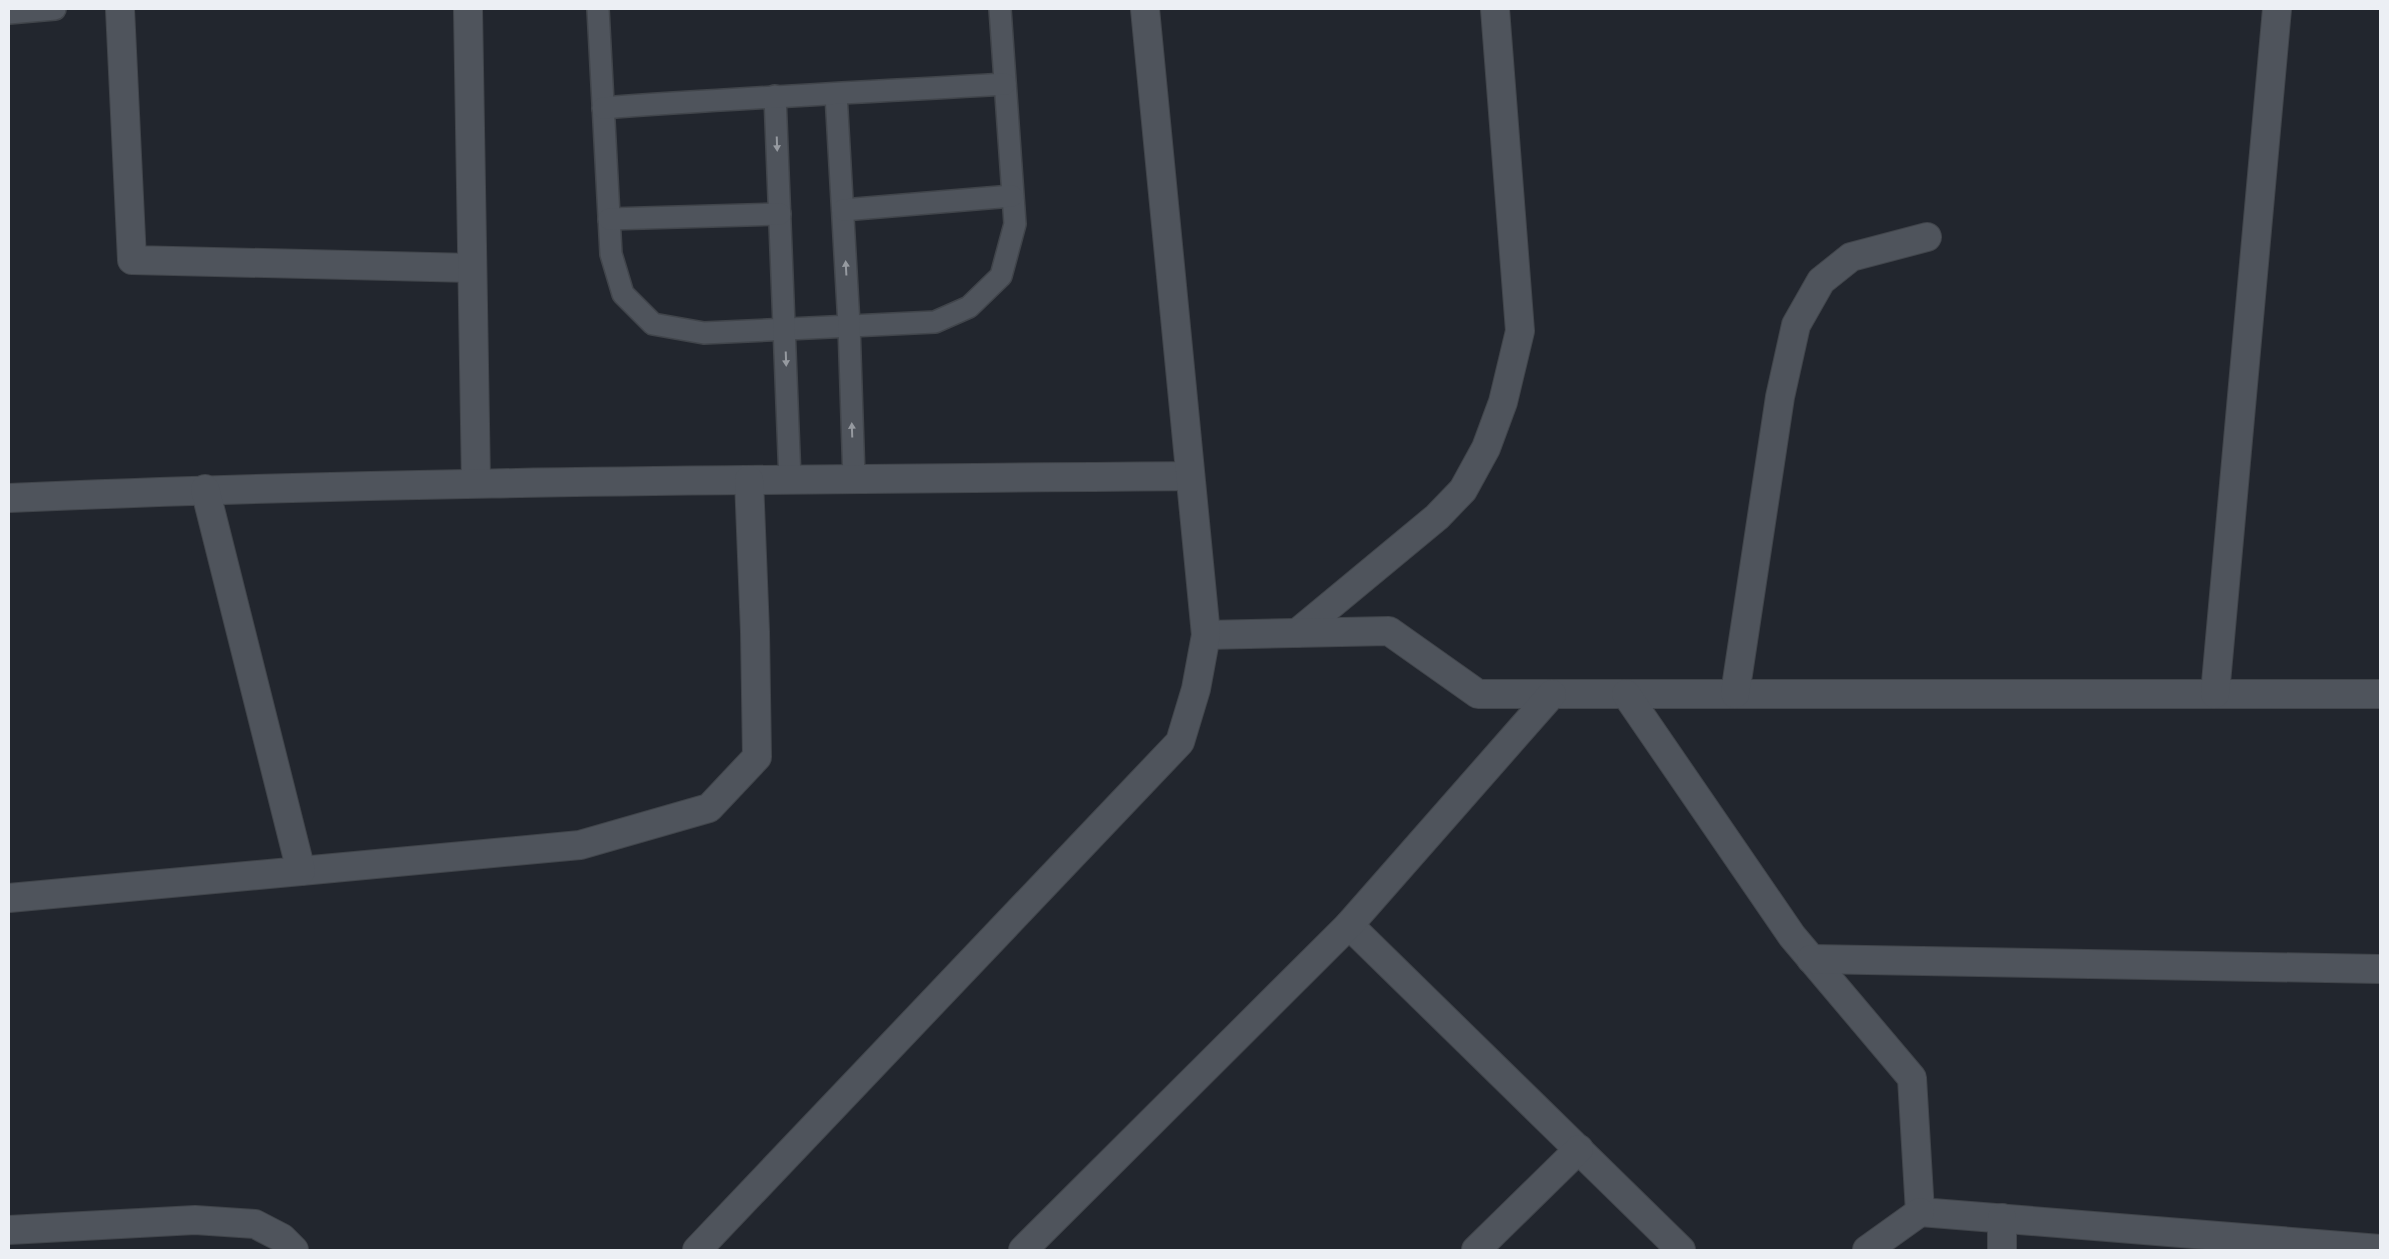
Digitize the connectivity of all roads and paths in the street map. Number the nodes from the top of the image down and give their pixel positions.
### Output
1 (55, 9) edge
2 (120, 9) edge
3 (468, 9) edge
4 (598, 9) edge
5 (1000, 9) edge
6 (1145, 9) edge
7 (1495, 9) edge
8 (2277, 9) edge
9 (9, 13) edge
10 (1005, 84) junction
11 (836, 94) junction
12 (775, 96) junction
13 (603, 108) junction
14 (1012, 196) junction
15 (843, 210) junction
16 (780, 214) junction
17 (608, 219) junction
18 (1927, 237) dead end
19 (472, 268) junction
20 (849, 326) junction
21 (784, 328) junction
22 (1190, 476) junction
23 (854, 479) junction
24 (749, 480) junction
25 (790, 480) junction
26 (476, 483) junction
27 (205, 489) junction
28 (9, 498) edge
29 (1297, 633) junction
30 (1206, 635) junction
31 (1552, 694) junction
32 (1626, 694) junction
33 (1735, 694) junction
34 (2215, 694) junction
35 (2380, 694) edge
36 (301, 871) junction
37 (9, 898) edge
38 (1349, 925) junction
39 (1811, 959) junction
40 (2380, 969) edge
41 (1579, 1149) junction
42 (1920, 1212) junction
43 (2002, 1218) junction
44 (9, 1230) edge
45 (2257, 1245) edge
46 (2380, 1249) edge
47 (294, 1250) edge
48 (697, 1250) edge
49 (1023, 1250) edge
50 (1476, 1250) edge
51 (1680, 1250) edge
52 (1867, 1250) edge
53 (2002, 1250) edge

1 - 9 lane
2 - 19 street
3 - 19 street
4 - 13 lane
5 - 10 lane
6 - 22 street
7 - 29 street
8 - 34 street
10 - 11 lane
10 - 14 lane
11 - 12 lane
11 - 15 lane
12 - 13 lane
12 -> 16 lane
13 - 17 lane
14 - 15 lane
14 - 20 lane
20 -> 15 lane
16 - 17 lane
16 - 21 lane
17 - 21 lane
18 - 33 street
19 - 26 street
20 - 21 lane
23 -> 20 lane
21 -> 25 lane
22 - 23 street
22 - 30 street
23 - 25 street
24 - 25 street
24 - 26 street
24 - 36 street
26 - 27 street
27 - 28 street
27 - 36 street
29 - 30 street
29 - 31 street
30 - 48 street
31 - 32 street
31 - 38 street
32 - 33 street
32 - 39 street
33 - 34 street
34 - 35 street
36 - 37 street
38 - 41 street
38 - 49 street
39 - 40 street
39 - 42 street
41 - 50 street
41 - 51 street
42 - 43 street
42 - 52 street
43 - 45 street
43 - 53 street
44 - 47 street
45 - 46 street

